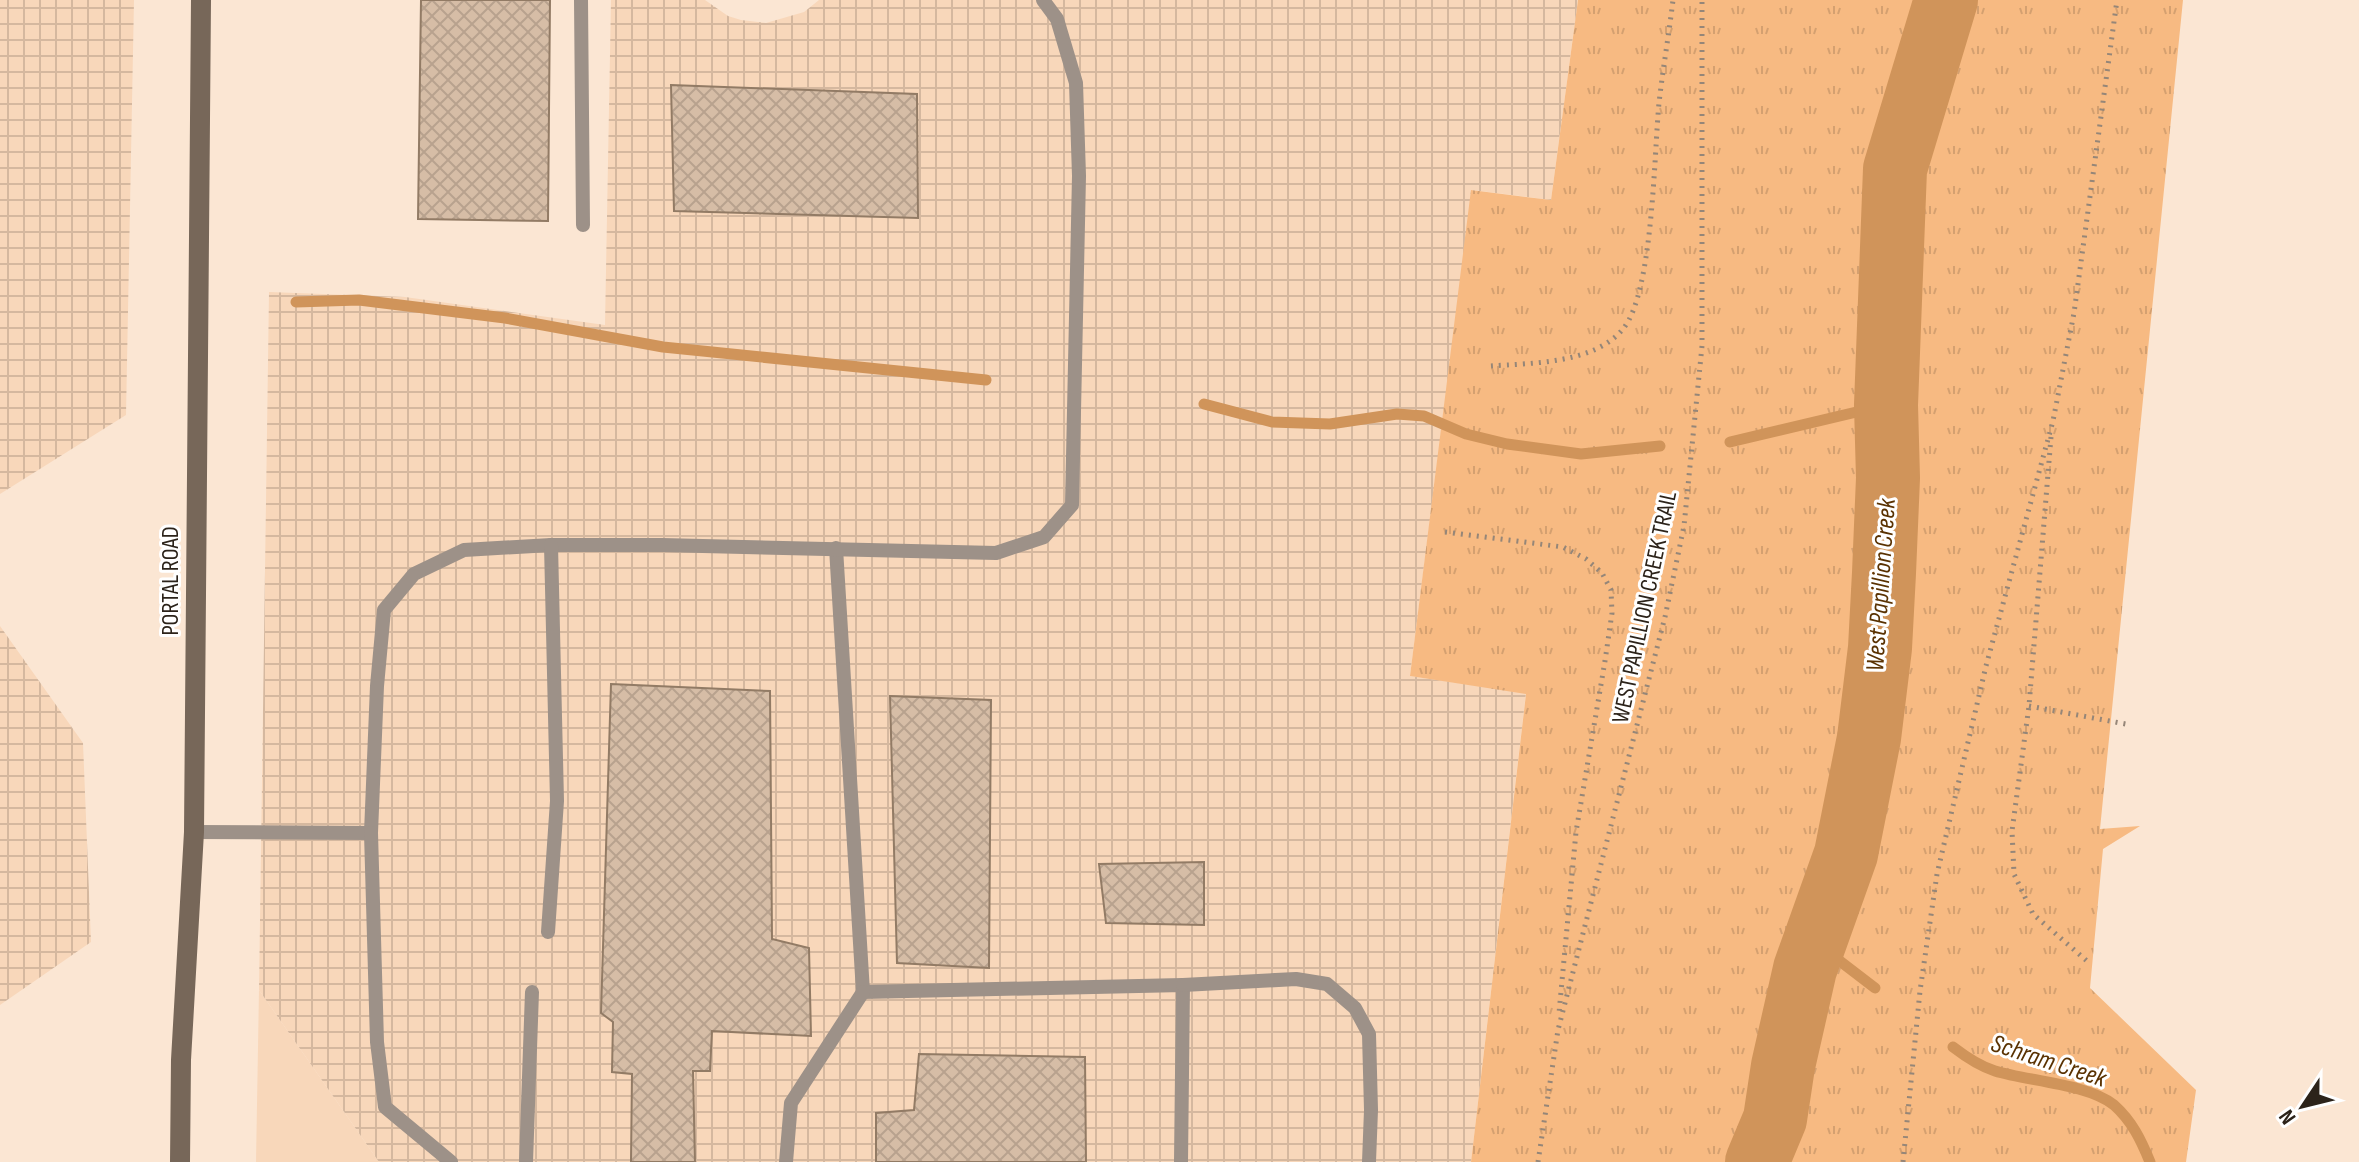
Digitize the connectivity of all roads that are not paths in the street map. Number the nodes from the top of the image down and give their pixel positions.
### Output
1 (201, 0) edge
2 (581, 0) edge
3 (1043, 0) edge
4 (583, 225) dead end
5 (551, 545) junction
6 (836, 548) junction
7 (194, 832) junction
8 (371, 833) junction
9 (548, 932) dead end
10 (1183, 985) junction
11 (532, 992) dead end
12 (863, 992) junction
13 (180, 1162) edge
14 (451, 1162) edge
15 (526, 1162) edge
16 (786, 1162) edge
17 (1181, 1162) edge
18 (1369, 1162) edge

1 - 7 main road, PORTAL ROAD
2 - 4 lane
3 - 6 lane
5 - 6 lane
5 - 8 lane
5 - 9 lane
6 - 12 lane
7 - 8 lane
7 - 13 main road, PORTAL ROAD
8 - 14 lane
10 - 12 lane
10 - 17 lane
10 - 18 lane
11 - 15 lane
12 - 16 lane

